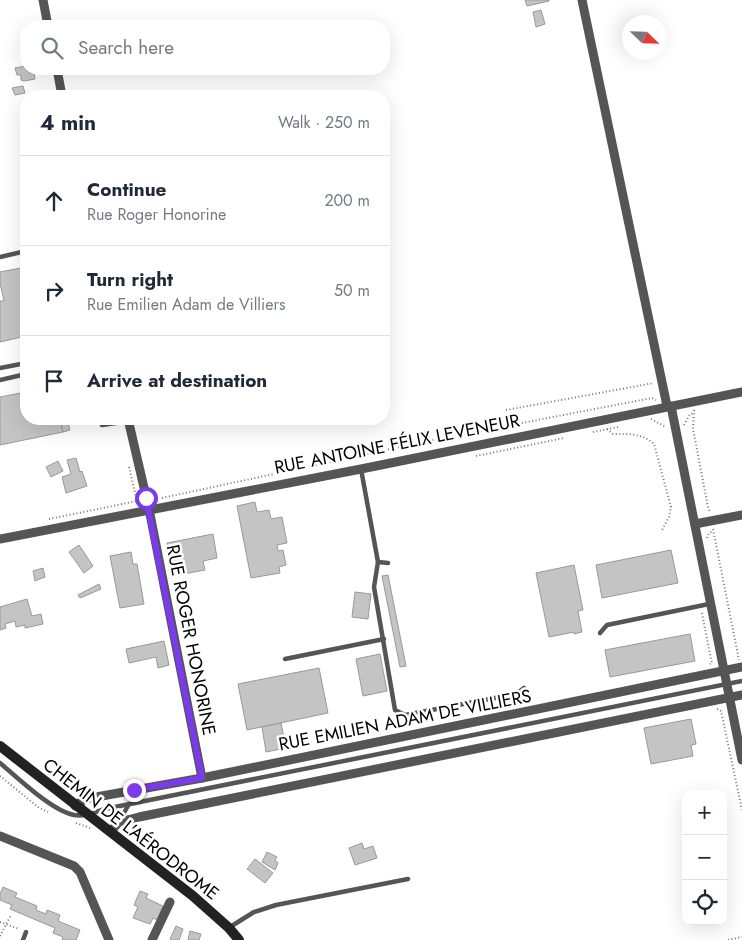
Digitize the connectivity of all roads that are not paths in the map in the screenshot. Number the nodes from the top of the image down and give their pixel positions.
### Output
1 (43, 0) edge
2 (582, 0) edge
3 (47, 20) edge
4 (58, 75) edge
5 (61, 90) edge
6 (20, 252) edge
7 (0, 256) edge
8 (20, 364) edge
9 (0, 368) edge
10 (20, 375) edge
11 (0, 380) edge
12 (742, 392) edge
13 (669, 406) junction
14 (129, 425) edge
15 (361, 469) junction
16 (149, 509) junction
17 (742, 515) edge
18 (695, 524) junction
19 (0, 539) edge
20 (378, 562) junction
21 (388, 563) dead end
22 (705, 604) junction
23 (600, 633) dead end
24 (384, 638) junction
25 (285, 659) dead end
26 (742, 667) edge
27 (723, 672) junction
28 (742, 681) edge
29 (726, 684) junction
30 (524, 688) dead end
31 (742, 695) edge
32 (730, 698) junction
33 (0, 746) edge
34 (742, 760) edge
35 (0, 763) edge
36 (202, 778) junction
37 (129, 804) junction
38 (76, 806) junction
39 (87, 815) junction
40 (119, 822) junction
41 (110, 832) junction
42 (0, 836) edge
43 (408, 879) dead end
44 (170, 902) dead end
45 (229, 928) junction
46 (26, 932) road end
47 (23, 940) edge
48 (109, 940) edge
49 (152, 940) edge
50 (239, 940) edge

1 - 3 street
2 - 13 street
4 - 5 street
6 - 7 lane
8 - 9 lane
10 - 11 lane
12 - 13 street, RUE ANTOINE FÉLIX LEVENEUR
13 - 15 street, RUE ANTOINE FÉLIX LEVENEUR
13 - 18 street
14 - 16 street
15 - 16 street, RUE ANTOINE FÉLIX LEVENEUR
15 - 20 lane
16 - 19 street, RUE ANTOINE FÉLIX LEVENEUR
16 - 36 street, RUE ROGER HONORINE
17 - 18 street
18 - 22 street
20 - 21 lane
20 - 24 lane
22 - 23 lane
22 - 27 street
24 - 25 lane
24 - 30 lane
26 - 27 street, RUE EMILIEN ADAM DE VILLIERS
27 - 29 street
27 - 36 street, RUE EMILIEN ADAM DE VILLIERS
28 - 29 lane
29 - 32 street
29 - 37 lane
31 - 32 street
32 - 34 street
32 - 40 street
33 - 38 main road, CHEMIN DE L'AÉRODROME
35 - 39 lane
36 - 38 street, RUE EMILIEN ADAM DE VILLIERS
37 - 39 lane
37 - 40 lane
38 - 39 main road, CHEMIN DE L'AÉRODROME
39 - 41 main road, CHEMIN DE L'AÉRODROME
40 - 41 street
41 - 45 main road, CHEMIN DE L'AÉRODROME
42 - 48 street
43 - 45 lane
44 - 49 street
45 - 50 main road, CHEMIN DE L'AÉRODROME
46 - 47 lane

